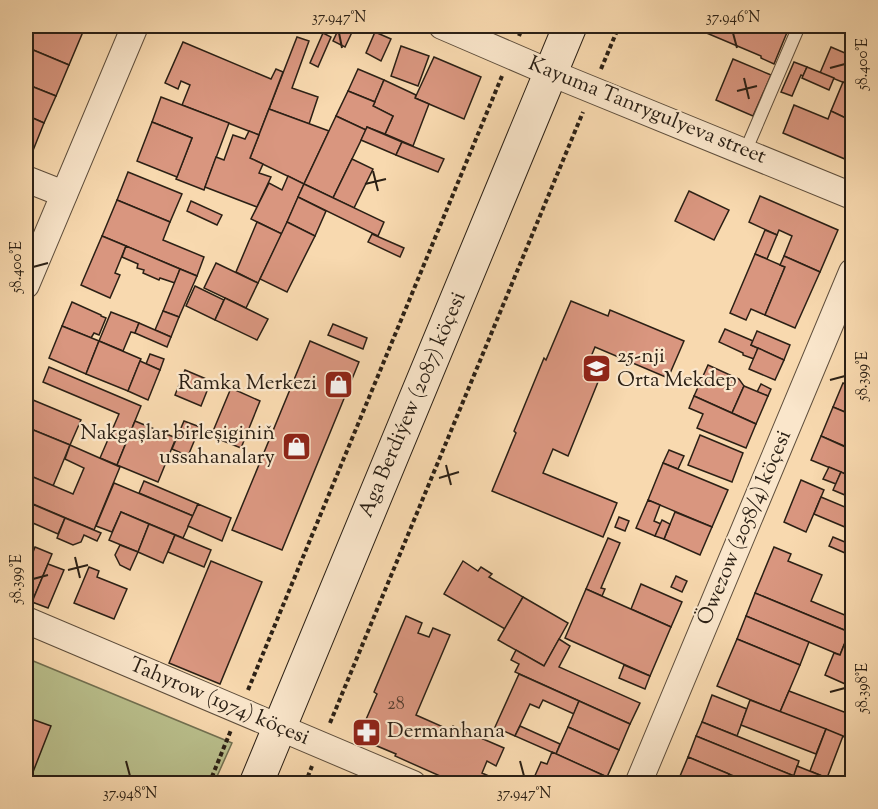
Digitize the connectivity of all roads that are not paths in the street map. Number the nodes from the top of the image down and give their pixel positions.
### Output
1 (135, 26) edge
2 (442, 26) edge
3 (570, 26) edge
4 (799, 26) edge
5 (550, 73) junction
6 (745, 152) junction
7 (26, 179) edge
8 (64, 194) junction
9 (852, 196) edge
10 (852, 272) edge
11 (26, 285) edge
12 (26, 620) edge
13 (279, 727) junction
14 (256, 783) edge
15 (413, 783) edge
16 (638, 783) edge

1 - 8 street
2 - 5 street, Kayuma Tanrygulyeva street
3 - 5 street, Aga Berdiýew (2087) köçesi
4 - 6 lane
5 - 6 street, Kayuma Tanrygulyeva street
5 - 13 street, Aga Berdiýew (2087) köçesi
6 - 9 street, Kayuma Tanrygulyeva street
7 - 8 street
8 - 11 street
10 - 16 street, Öwezow (2058/4) köçesi
12 - 13 street, Tahyrow (1974) köçesi
13 - 14 street, Aga Berdiýew (2087) köçesi
13 - 15 street, Tahyrow (1974) köçesi

